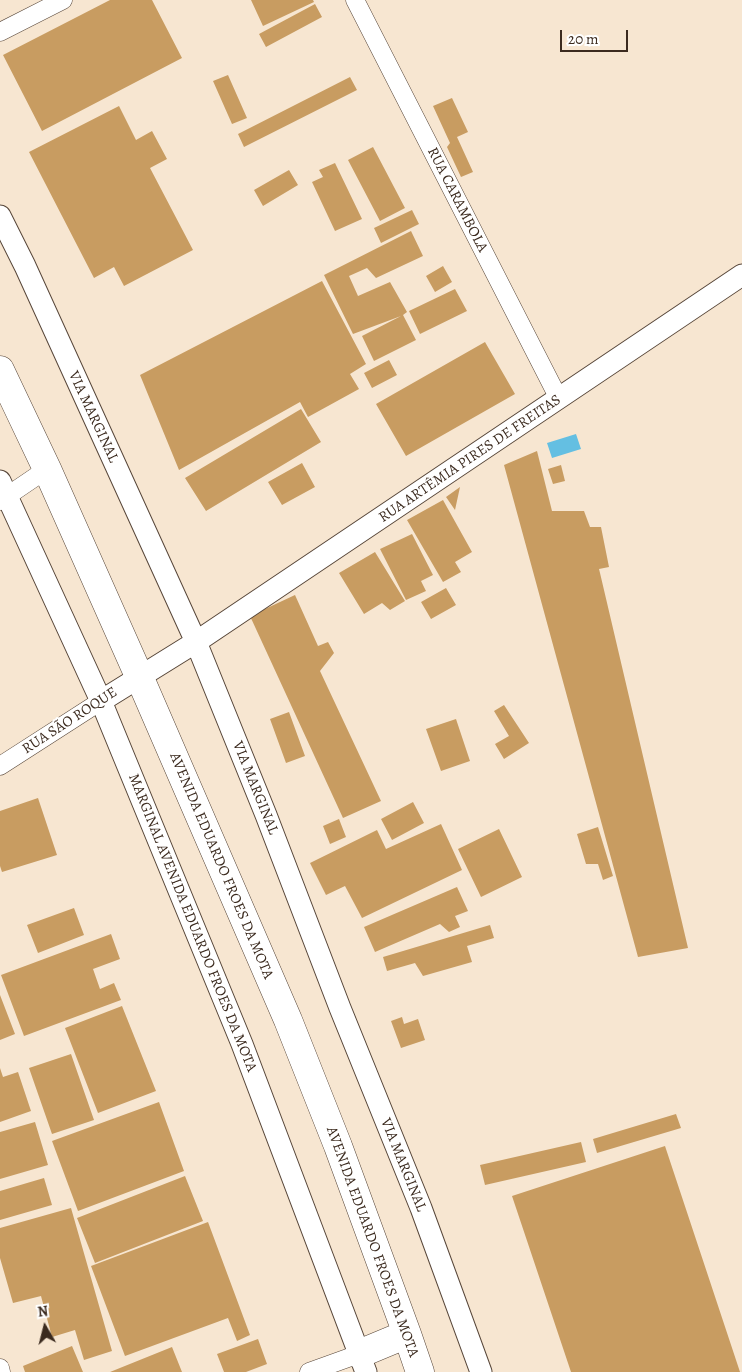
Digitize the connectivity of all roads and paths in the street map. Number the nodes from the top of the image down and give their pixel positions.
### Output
1 (63, 0) edge
2 (355, 0) edge
3 (0, 32) edge
4 (0, 216) edge
5 (742, 275) edge
6 (0, 370) edge
7 (559, 399) junction
8 (47, 469) junction
9 (2, 493) edge
10 (196, 642) junction
11 (139, 676) junction
12 (101, 701) junction
13 (0, 766) edge
14 (407, 1334) junction
15 (362, 1363) edge
16 (0, 1368) edge
17 (2, 1372) edge
18 (309, 1372) edge
19 (420, 1372) edge
20 (481, 1372) edge

1 - 3 street
2 - 7 street, RUA CARAMBOLA
4 - 10 street, VIA MARGINAL
5 - 7 street, RUA ARTÊMIA PIRES DE FREITAS
6 - 8 highway, AVENIDA EDUARDO FROES DA MOTA
7 - 10 street, RUA ARTÊMIA PIRES DE FREITAS
8 - 9 street
8 - 11 highway, AVENIDA EDUARDO FROES DA MOTA
9 - 12 street, MARGINAL AVENIDA EDUARDO FROES DA MOTA
10 - 11 street, RUA ARTÊMIA PIRES DE FREITAS
10 - 20 street, VIA MARGINAL
11 - 12 street, RUA SÃO ROQUE
11 - 14 highway, AVENIDA EDUARDO FROES DA MOTA
12 - 13 street, RUA SÃO ROQUE
12 - 15 street, MARGINAL AVENIDA EDUARDO FROES DA MOTA
14 - 15 highway
14 - 19 highway, AVENIDA EDUARDO FROES DA MOTA
15 - 18 street
16 - 17 street

